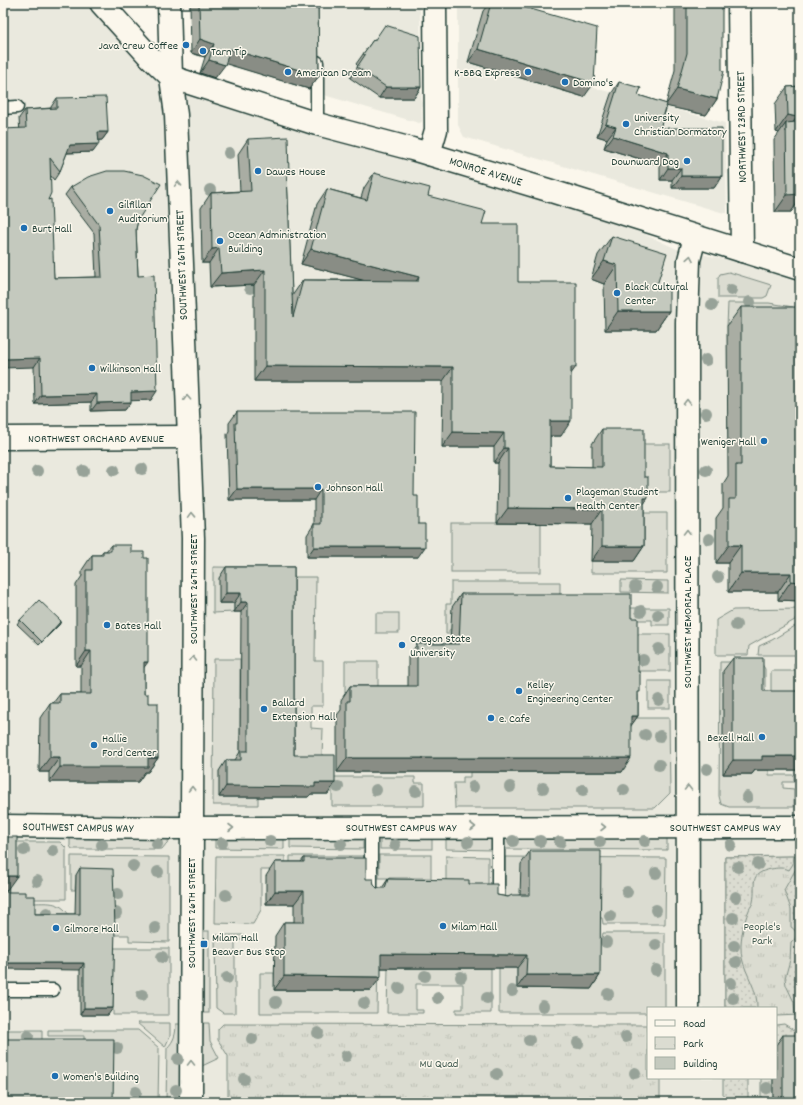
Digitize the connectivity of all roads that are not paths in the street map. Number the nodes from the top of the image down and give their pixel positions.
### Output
1 (101, 3) edge
2 (169, 3) edge
3 (435, 3) edge
4 (739, 3) edge
5 (316, 50) edge
6 (171, 77) junction
7 (3, 108) edge
8 (17, 108) dead end
9 (317, 124) junction
10 (429, 154) junction
11 (695, 237) junction
12 (742, 251) junction
13 (800, 269) edge
14 (189, 437) junction
15 (3, 438) edge
16 (3, 826) edge
17 (371, 827) junction
18 (498, 827) junction
19 (688, 827) junction
20 (800, 827) edge
21 (192, 828) junction
22 (371, 895) edge
23 (498, 903) edge
24 (3, 990) edge
25 (53, 990) dead end
26 (688, 1007) edge
27 (191, 1102) edge

1 - 6 street
2 - 6 street, SOUTHWEST 26TH STREET
3 - 10 street
4 - 12 street, NORTHWEST 23RD STREET
5 - 9 lane
6 - 9 street, MONROE AVENUE
14 -> 6 street, SOUTHWEST 26TH STREET
7 - 8 lane
9 - 10 street, MONROE AVENUE
10 - 11 street, MONROE AVENUE
11 - 12 street, MONROE AVENUE
19 -> 11 street, SOUTHWEST MEMORIAL PLACE
12 - 13 street, MONROE AVENUE
14 - 15 street, NORTHWEST ORCHARD AVENUE
21 -> 14 street, SOUTHWEST 26TH STREET
16 - 21 street, SOUTHWEST CAMPUS WAY
17 -> 18 street, SOUTHWEST CAMPUS WAY
21 -> 17 street, SOUTHWEST CAMPUS WAY
17 - 22 lane
18 -> 19 street, SOUTHWEST CAMPUS WAY
18 - 23 lane
19 - 20 street, SOUTHWEST CAMPUS WAY
19 - 26 street, SOUTHWEST MEMORIAL PLACE
27 -> 21 street, SOUTHWEST 26TH STREET
24 - 25 lane

